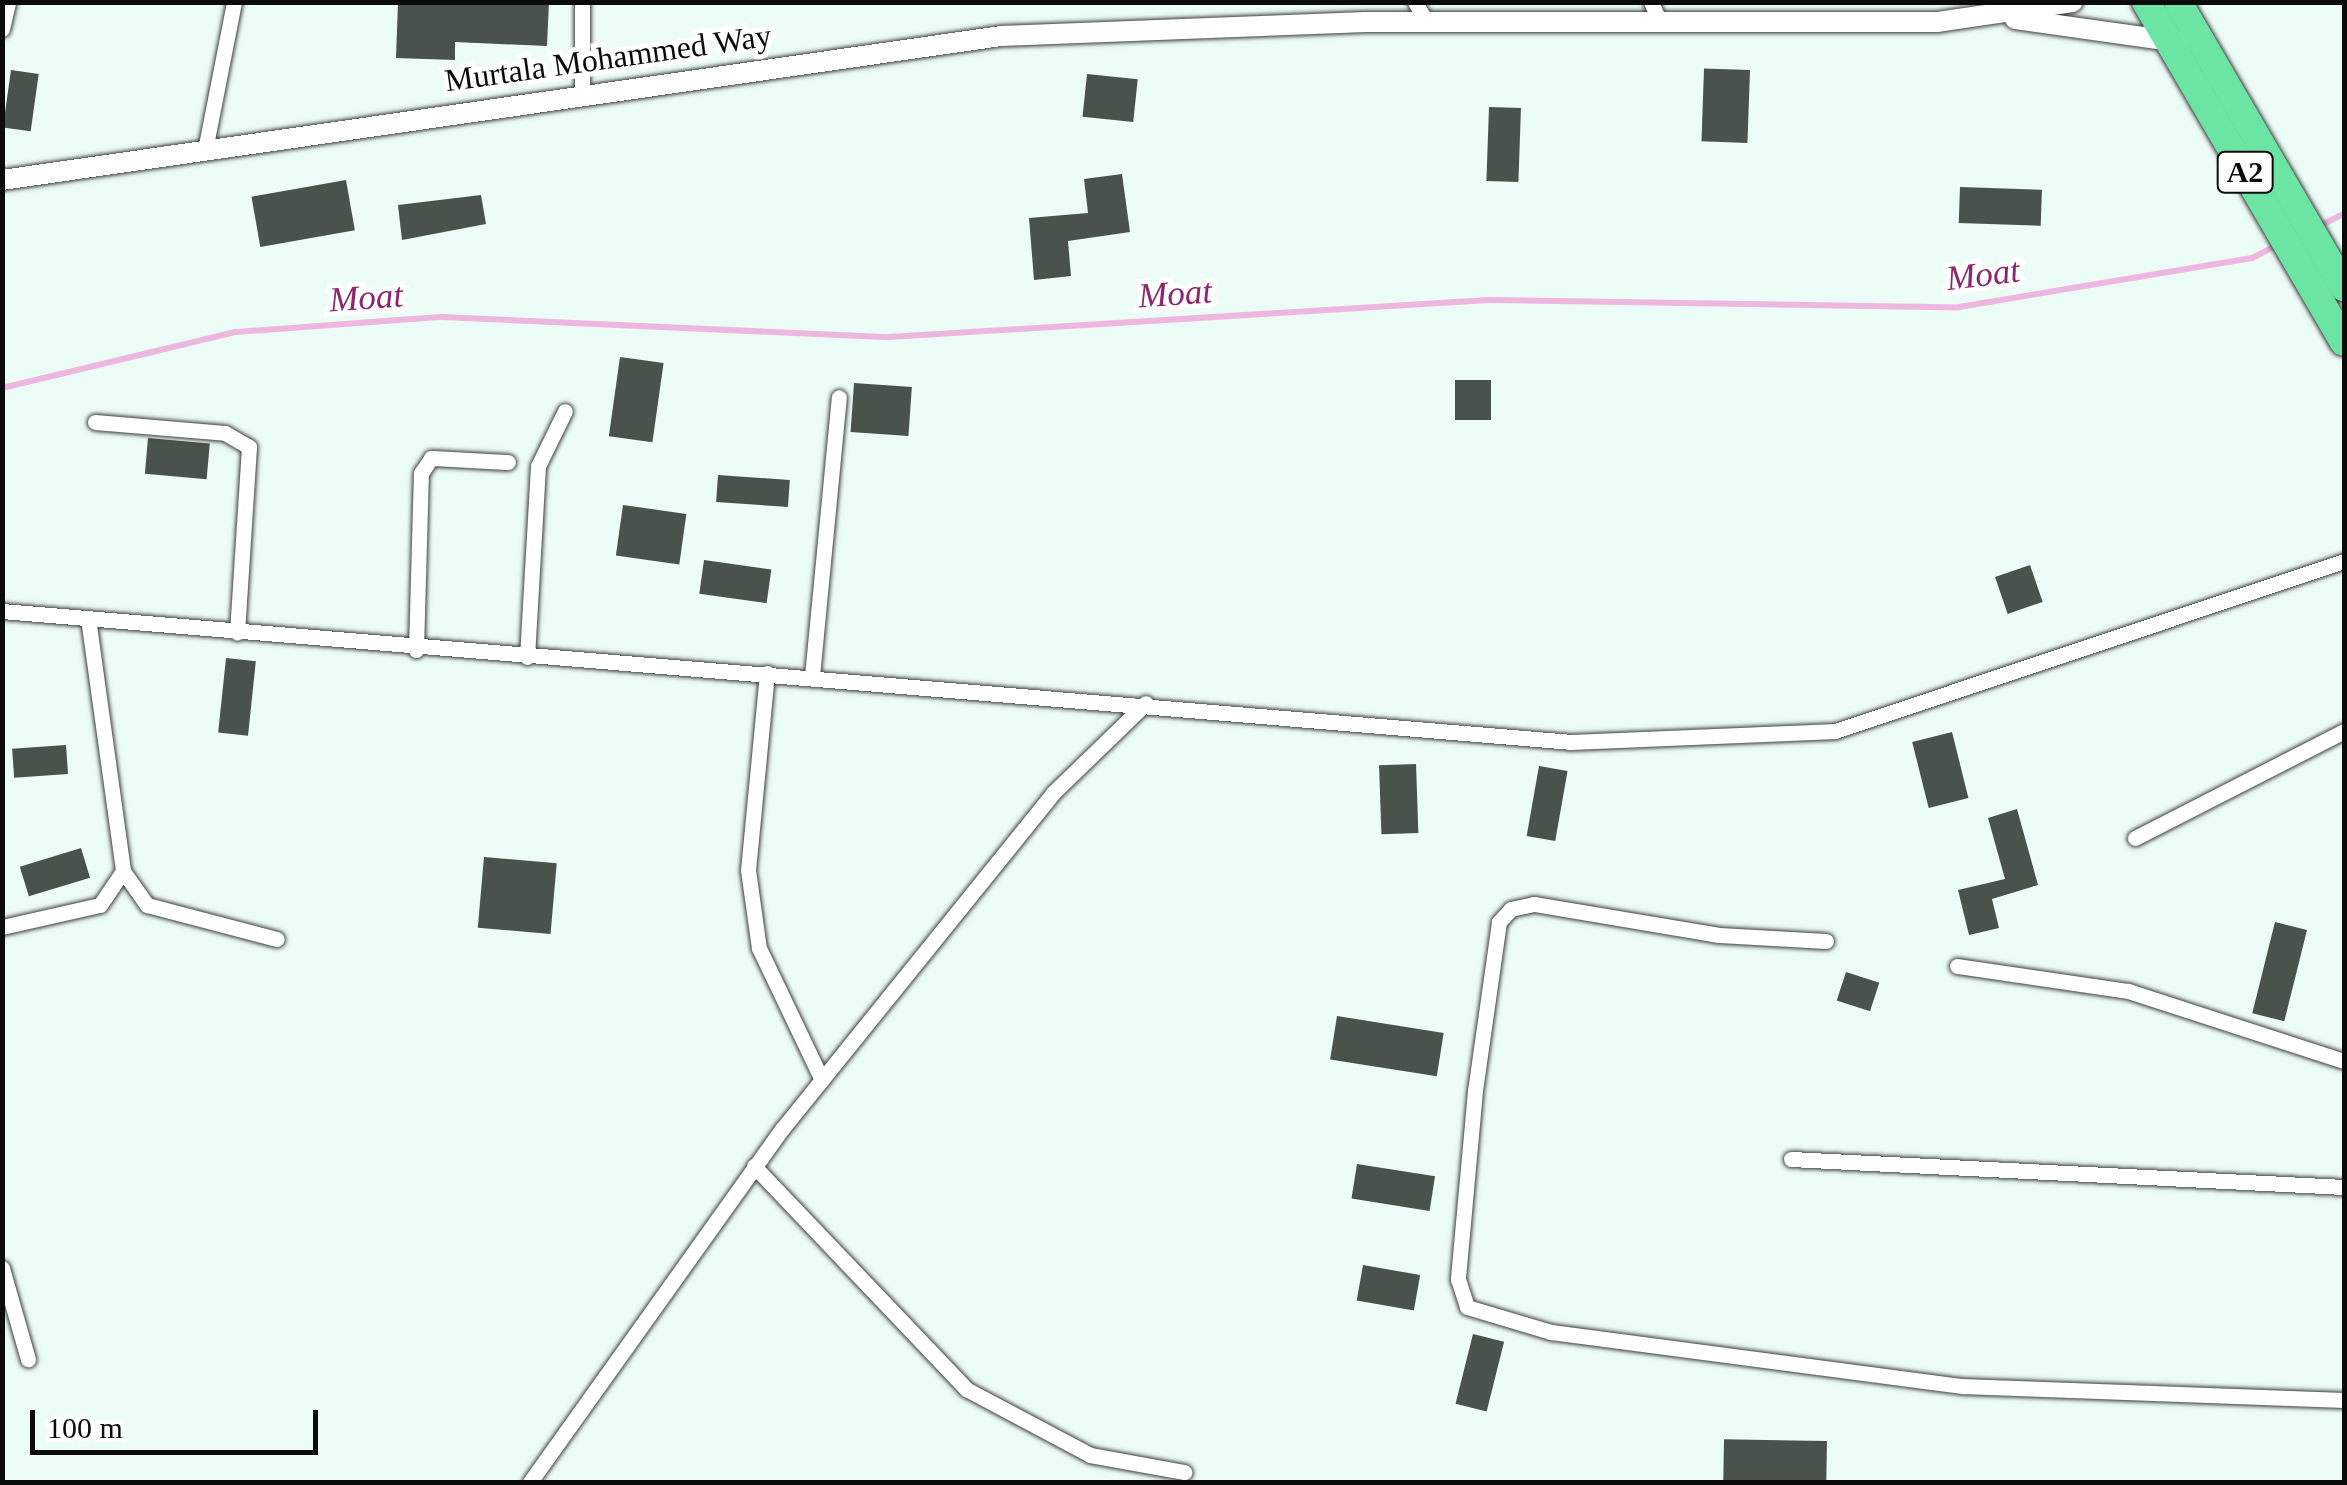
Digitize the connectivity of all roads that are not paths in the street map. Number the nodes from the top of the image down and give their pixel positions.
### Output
1 (8, 2) edge
2 (234, 2) edge
3 (582, 2) edge
4 (1415, 2) edge
5 (2072, 2) edge
6 (2146, 2) edge
7 (2178, 2) edge
8 (1654, 10) edge
9 (2004, 18) junction
10 (1426, 21) junction
11 (2, 29) edge
12 (2184, 41) junction
13 (582, 92) junction
14 (206, 144) junction
15 (2, 180) edge
16 (2344, 287) edge
17 (2344, 342) edge
18 (839, 397) dead end
19 (565, 412) dead end
20 (96, 422) dead end
21 (508, 462) dead end
22 (2344, 561) edge
23 (2, 611) edge
24 (88, 618) junction
25 (237, 633) junction
26 (416, 650) junction
27 (527, 657) junction
28 (767, 673) junction
29 (812, 676) junction
30 (1146, 703) junction
31 (2344, 731) edge
32 (2135, 838) dead end
33 (123, 872) junction
34 (2, 927) edge
35 (278, 939) dead end
36 (1826, 940) dead end
37 (1957, 966) dead end
38 (2344, 1061) edge
39 (822, 1080) junction
40 (1791, 1158) dead end
41 (754, 1166) junction
42 (2344, 1187) edge
43 (2, 1268) edge
44 (28, 1359) dead end
45 (2344, 1400) edge
46 (1184, 1472) dead end
47 (530, 1482) edge

1 - 11 street
2 - 14 street
3 - 13 street
4 - 10 street
5 - 9 street
6 - 12 highway, A2
7 - 12 highway, A2
8 - 9 street, Murtala Mohammed Way
8 - 10 street, Murtala Mohammed Way
9 - 12 street
10 - 13 street, Murtala Mohammed Way
12 - 16 highway, A2
12 - 17 highway, A2
13 - 14 street, Murtala Mohammed Way
14 - 15 street, Murtala Mohammed Way
18 - 29 street
19 - 27 street
20 - 25 street
21 - 26 street
22 - 30 street
23 - 24 street
24 - 25 street
24 - 33 street
25 - 26 street
26 - 27 street
27 - 28 street
28 - 29 street
28 - 39 street
29 - 30 street
30 - 39 street
31 - 32 street
33 - 34 street
33 - 35 street
36 - 45 street
37 - 38 street
39 - 41 street
40 - 42 street
41 - 46 street
41 - 47 street
43 - 44 street

